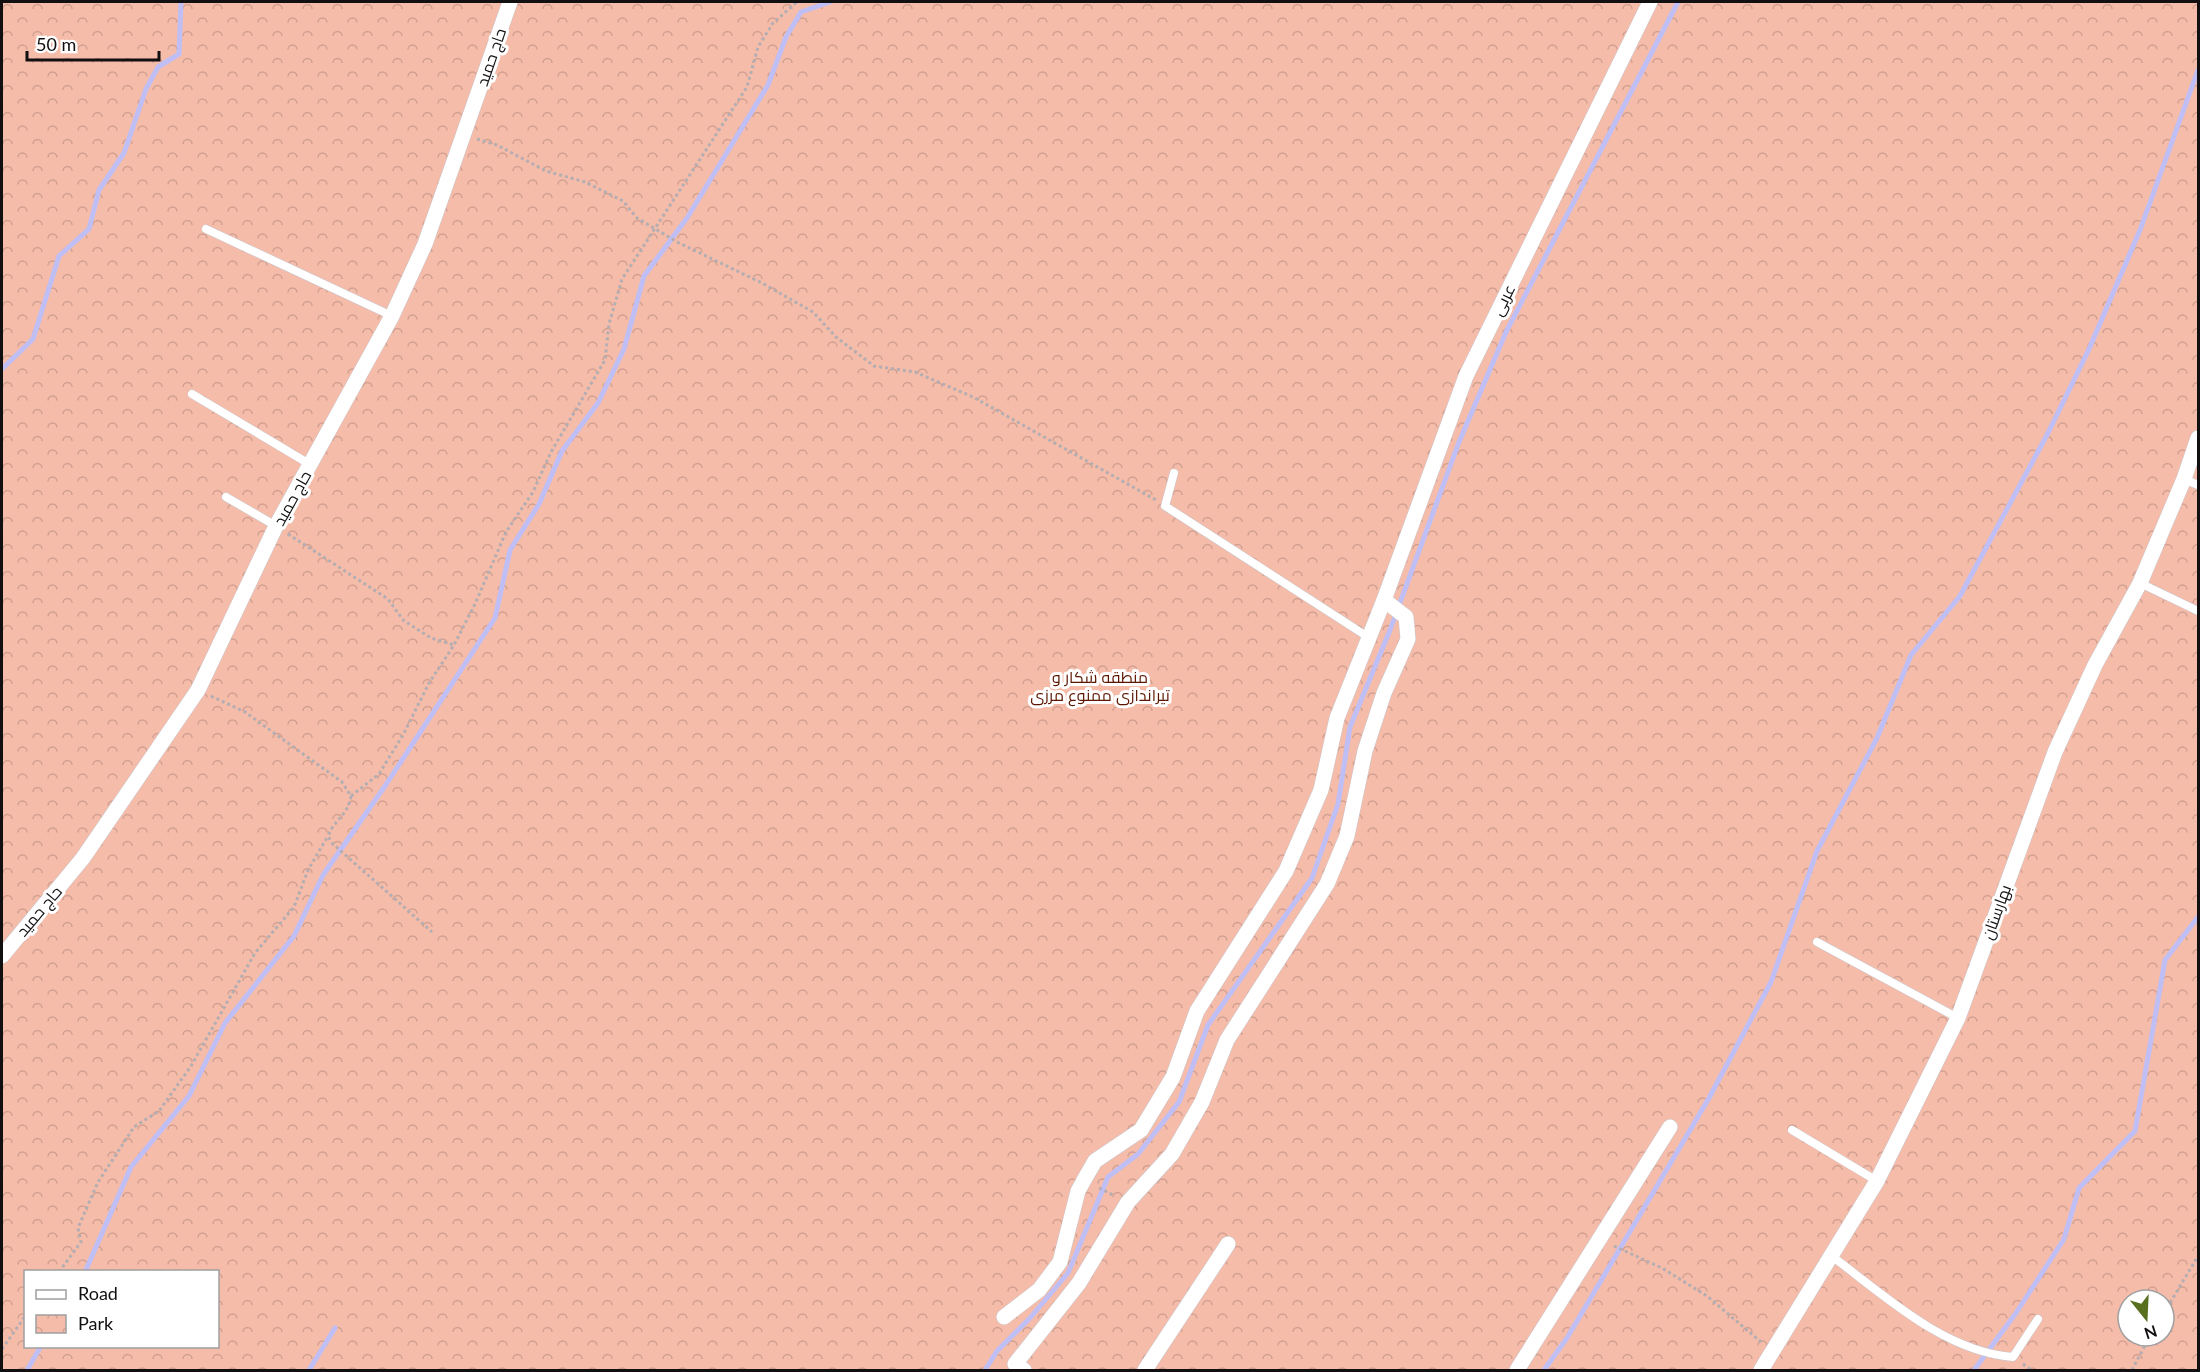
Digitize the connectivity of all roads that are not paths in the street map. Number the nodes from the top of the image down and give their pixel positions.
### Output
1 (510, 2) edge
2 (1650, 2) edge
3 (206, 229) dead end
4 (392, 316) junction
5 (192, 394) dead end
6 (2199, 438) edge
7 (311, 465) junction
8 (1174, 473) dead end
9 (2192, 482) edge
10 (226, 497) dead end
11 (276, 526) junction
12 (2140, 583) junction
13 (1388, 602) junction
14 (2199, 611) edge
15 (1368, 637) junction
16 (1817, 942) dead end
17 (2, 956) edge
18 (1958, 1018) junction
19 (1670, 1127) dead end
20 (1792, 1130) dead end
21 (1877, 1181) junction
22 (1228, 1244) dead end
23 (1833, 1257) junction
24 (1004, 1317) dead end
25 (2038, 1319) dead end
26 (1016, 1368) edge
27 (1145, 1371) edge
28 (1516, 1371) edge
29 (1761, 1371) edge

1 - 4 street, حاج حمید
2 - 13 street, عربی
3 - 4 lane
4 - 7 street, حاج حمید
5 - 7 lane
6 - 9 street, بهارستان
7 - 11 street, حاج حمید
8 - 15 lane
9 - 12 street, بهارستان
10 - 11 lane
11 - 17 street, حاج حمید
12 - 14 lane
12 - 18 street, بهارستان
13 - 15 street, عربی
13 - 26 street
15 - 24 street, عربی
16 - 18 lane
18 - 21 street, بهارستان
19 - 28 street
20 - 21 lane
21 - 23 street, بهارستان
22 - 27 street
23 - 25 lane
23 - 29 street, بهارستان

